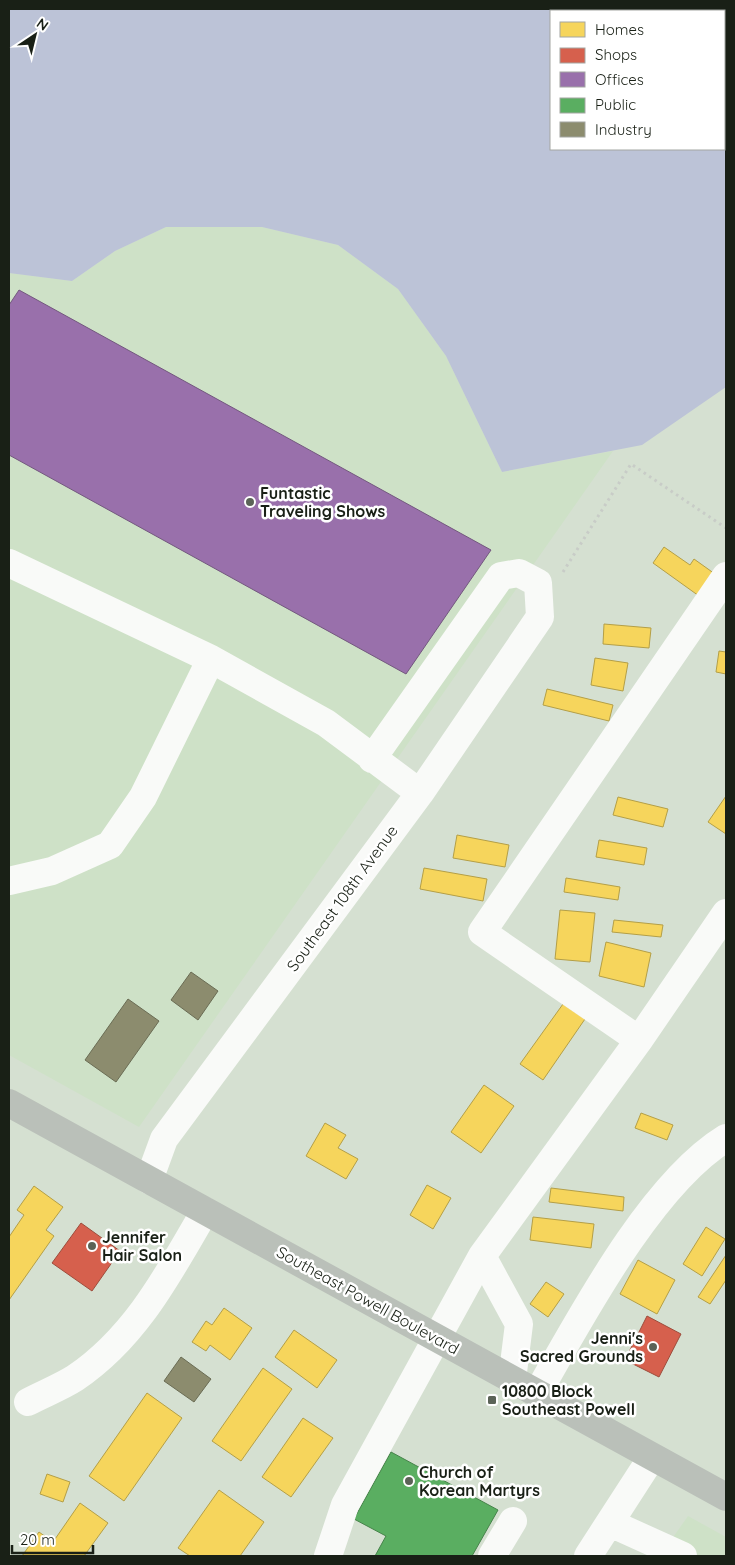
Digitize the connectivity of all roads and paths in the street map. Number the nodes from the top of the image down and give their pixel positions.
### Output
1 (726, 528) edge
2 (9, 563) edge
3 (726, 576) edge
4 (558, 579) dead end
5 (211, 660) junction
6 (372, 759) junction
7 (420, 793) junction
8 (9, 881) edge
9 (726, 913) edge
10 (639, 1040) junction
11 (9, 1103) edge
12 (726, 1138) edge
13 (149, 1180) junction
14 (205, 1211) junction
15 (482, 1256) junction
16 (436, 1337) junction
17 (512, 1380) junction
18 (537, 1394) junction
19 (28, 1402) dead end
20 (652, 1456) junction
21 (726, 1497) edge
22 (513, 1521) dead end
23 (610, 1522) junction
24 (328, 1556) edge
25 (492, 1556) edge
26 (588, 1556) edge
27 (683, 1556) edge

1 - 4 path
2 - 5 street
3 - 10 street
5 - 6 street
5 - 8 street
6 - 7 street
6 - 7 street, Southeast 108th Avenue
7 - 13 street, Southeast 108th Avenue
9 - 10 street
10 - 15 street
11 - 13 main road, Southeast Powell Boulevard
12 - 18 street
13 - 14 main road, Southeast Powell Boulevard
14 - 16 main road, Southeast Powell Boulevard
14 - 19 street
15 - 16 street
15 - 17 street
16 - 17 main road, Southeast Powell Boulevard
16 - 24 street
17 - 18 main road, Southeast Powell Boulevard
18 - 20 main road, Southeast Powell Boulevard
20 - 21 main road, Southeast Powell Boulevard
20 - 23 street
22 - 25 street
23 - 26 street
23 - 27 street

